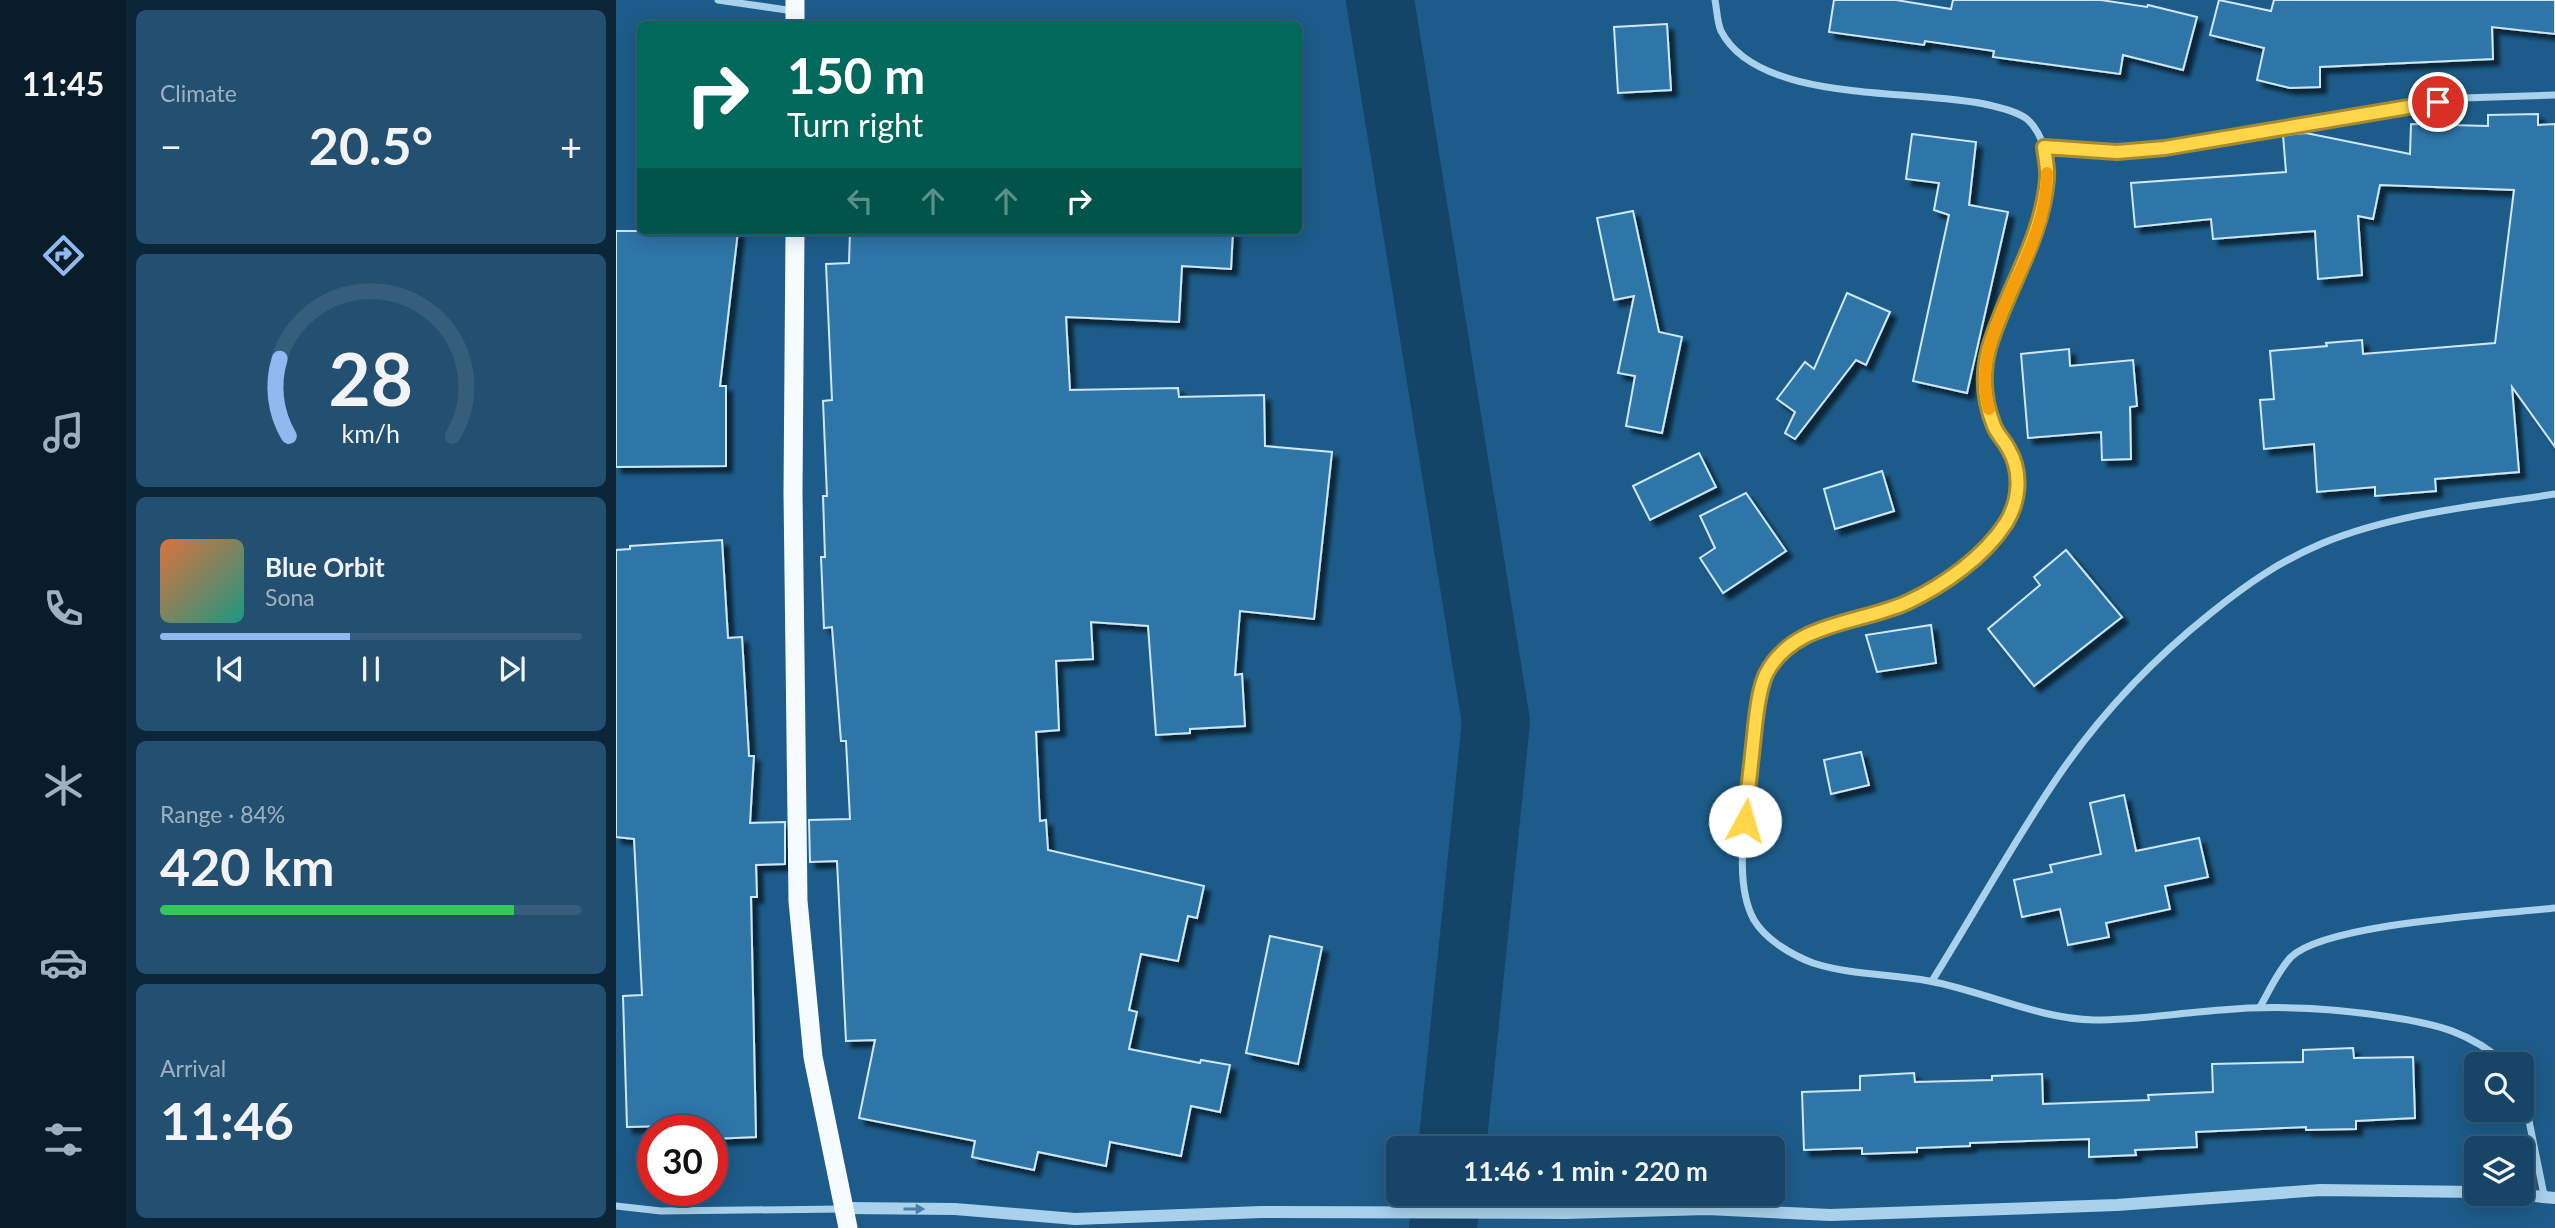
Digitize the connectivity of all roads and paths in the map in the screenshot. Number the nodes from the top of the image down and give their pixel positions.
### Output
1 (718, 0) edge
2 (1715, 0) edge
3 (795, 12) edge
4 (2555, 95) edge
5 (2044, 147) junction
6 (795, 235) edge
7 (2555, 494) edge
8 (2555, 908) edge
9 (1932, 981) junction
10 (2260, 1007) junction
11 (2492, 1052) edge
12 (2530, 1122) edge
13 (2464, 1192) edge
14 (2550, 1197) edge
15 (616, 1206) edge
16 (847, 1218) edge
17 (1830, 1221) edge
18 (1072, 1224) edge

1 - 3 street
2 - 5 street
4 - 5 street
5 - 9 street
6 - 16 highway
7 - 9 street
8 - 10 street
9 - 10 street
10 - 11 street
12 - 14 street
13 - 17 street
15 - 16 street
16 -> 18 street
17 - 18 street

